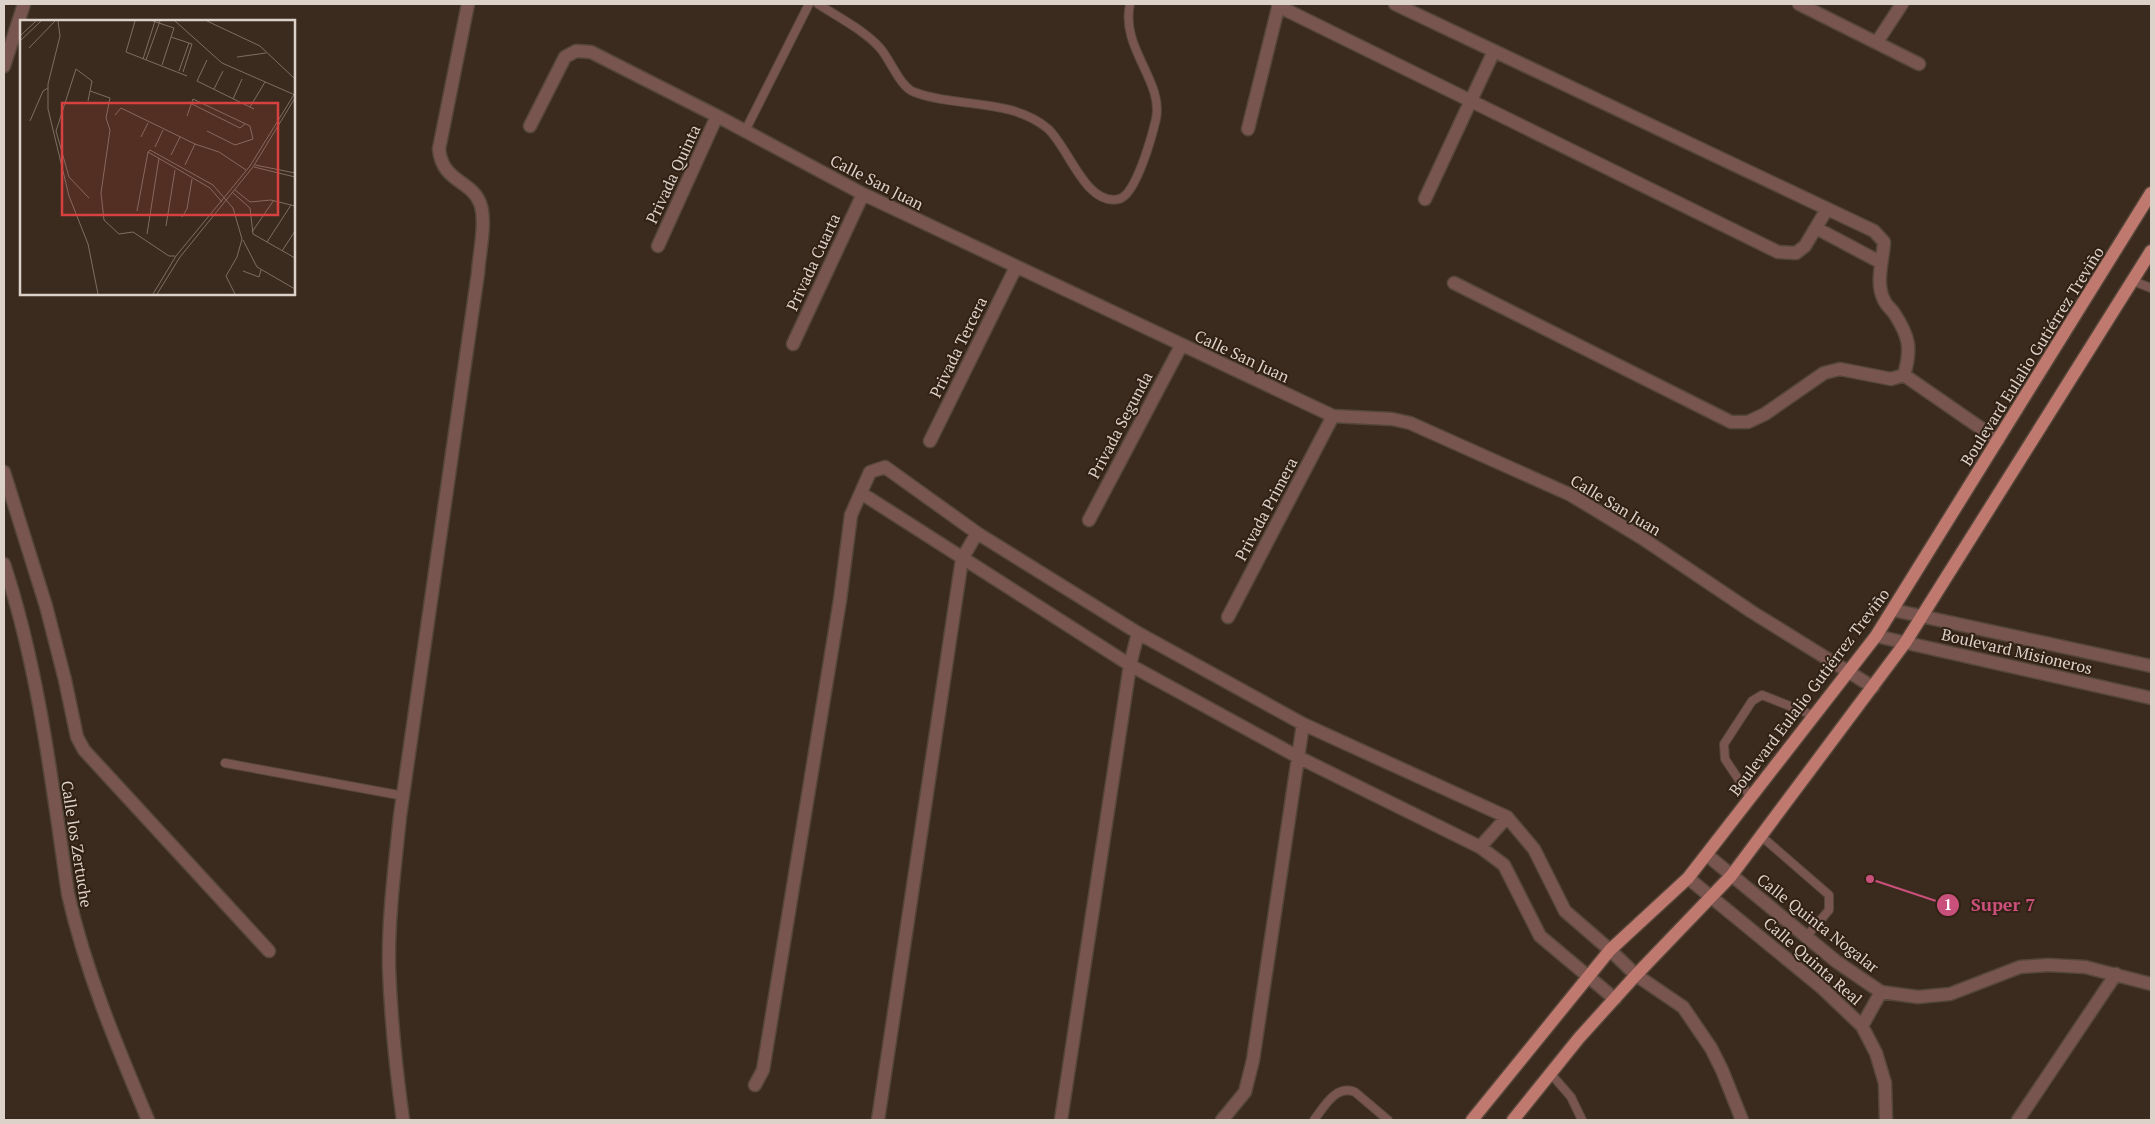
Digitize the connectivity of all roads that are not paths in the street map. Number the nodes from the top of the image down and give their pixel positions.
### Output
1 (24, 4) edge
2 (468, 4) edge
3 (810, 4) edge
4 (818, 4) edge
5 (1130, 4) edge
6 (1395, 4) edge
7 (1800, 4) edge
8 (1902, 4) edge
9 (1279, 5) edge
10 (1877, 42) junction
11 (1494, 51) junction
12 (1919, 64) dead end
13 (4, 66) edge
14 (1470, 101) junction
15 (717, 116) junction
16 (530, 126) dead end
17 (1248, 129) dead end
18 (745, 131) junction
19 (2151, 193) edge
20 (863, 194) junction
21 (1425, 199) dead end
22 (1827, 209) junction
23 (1816, 228) junction
24 (658, 246) dead end
25 (2151, 251) edge
26 (1880, 262) junction
27 (1016, 267) junction
28 (2133, 281) junction
29 (1454, 283) dead end
30 (2151, 288) edge
31 (793, 344) dead end
32 (1180, 346) junction
33 (1904, 375) junction
34 (1333, 416) junction
35 (1998, 440) junction
36 (930, 441) dead end
37 (4, 472) edge
38 (861, 493) junction
39 (1089, 520) dead end
40 (977, 533) junction
41 (962, 559) junction
42 (4, 564) edge
43 (1893, 610) junction
44 (1228, 617) dead end
45 (1923, 617) junction
46 (1138, 633) junction
47 (1876, 636) junction
48 (1906, 643) junction
49 (1130, 665) junction
50 (2151, 666) edge
51 (1848, 671) junction
52 (1873, 687) junction
53 (2151, 698) edge
54 (1815, 716) junction
55 (1303, 724) junction
56 (1298, 757) junction
57 (225, 764) dead end
58 (404, 796) junction
59 (1751, 798) junction
60 (1507, 817) junction
61 (1762, 836) junction
62 (1480, 847) junction
63 (1707, 855) junction
64 (1731, 876) junction
65 (1688, 878) junction
66 (1713, 897) junction
67 (1806, 937) junction
68 (1610, 950) junction
69 (269, 951) dead end
70 (2116, 974) junction
71 (1636, 975) junction
72 (1588, 976) junction
73 (2151, 984) edge
74 (1881, 992) junction
75 (1615, 999) junction
76 (1862, 1026) junction
77 (1551, 1074) junction
78 (756, 1085) dead end
79 (1378, 1117) edge
80 (148, 1120) edge
81 (403, 1120) edge
82 (878, 1120) edge
83 (1061, 1120) edge
84 (1222, 1120) edge
85 (1314, 1120) edge
86 (1388, 1120) edge
87 (1472, 1120) edge
88 (1513, 1120) edge
89 (1582, 1120) edge
90 (1742, 1120) edge
91 (1886, 1120) edge
92 (2018, 1120) edge

1 - 13 street
2 - 58 street
3 - 18 lane
4 - 5 lane
6 - 11 street
7 - 10 street
8 - 10 street
9 - 14 street
9 - 17 street
10 - 12 street
11 - 14 street
11 - 22 street
14 - 21 street
14 - 23 street
15 - 16 street, Calle San Juan
15 - 18 street, Calle San Juan
15 - 24 street, Privada Quinta
18 - 20 street, Calle San Juan
19 - 35 main road, Boulevard Eulalio Gutiérrez Treviño
20 - 27 street, Calle San Juan
20 - 31 street, Privada Cuarta
22 - 23 street
22 - 26 street
23 - 26 street
25 - 28 main road
26 - 33 street
27 - 32 street, Calle San Juan
27 - 36 street, Privada Tercera
28 - 30 lane
28 - 45 main road
29 - 33 street
32 - 34 street, Calle San Juan
32 - 39 street, Privada Segunda
33 - 35 street
34 - 44 street, Privada Primera
34 - 51 street, Calle San Juan
35 - 43 main road, Boulevard Eulalio Gutiérrez Treviño
37 - 69 street
38 - 40 street
38 - 41 street
38 - 78 street
40 - 41 street
40 - 46 street
41 - 49 street
41 - 82 street
42 - 80 street, Calle los Zertuche
43 - 45 street, Boulevard Misioneros
43 - 47 main road, Boulevard Eulalio Gutiérrez Treviño
45 - 48 main road
45 - 50 street, Boulevard Misioneros
46 - 49 street
46 - 55 street
47 - 48 street, Boulevard Misioneros
47 - 51 main road, Boulevard Eulalio Gutiérrez Treviño
48 - 52 main road
48 - 53 street, Boulevard Misioneros
49 - 56 street
49 - 83 street
51 - 52 street, Calle San Juan
51 - 54 main road, Boulevard Eulalio Gutiérrez Treviño
52 - 61 main road
54 - 59 main road, Boulevard Eulalio Gutiérrez Treviño
54 - 59 lane
55 - 56 street
55 - 60 street
56 - 62 street
56 - 84 street
57 - 58 lane
58 - 81 street
59 - 63 main road, Boulevard Eulalio Gutiérrez Treviño
60 - 62 street
60 - 68 street
61 - 64 main road
61 - 67 lane
62 - 72 street
63 - 64 street, Calle Quinta Nogalar
63 - 65 main road, Boulevard Eulalio Gutiérrez Treviño
64 - 66 main road
64 - 67 street, Calle Quinta Nogalar
65 - 66 street, Calle Quinta Real
65 - 68 main road, Boulevard Eulalio Gutiérrez Treviño
66 - 71 main road
66 - 76 street, Calle Quinta Real
67 - 74 street, Calle Quinta Nogalar
68 - 71 street
68 - 72 main road, Boulevard Eulalio Gutiérrez Treviño
70 - 73 street, Calle Quinta Nogalar
70 - 74 street, Calle Quinta Nogalar
70 - 92 street
71 - 75 main road
71 - 90 street
72 - 75 street
72 - 87 main road, Boulevard Eulalio Gutiérrez Treviño
74 - 76 street
75 - 77 main road
76 - 91 street, Calle Quinta Real
77 - 88 main road
77 - 89 lane
79 - 85 lane
79 - 86 lane

